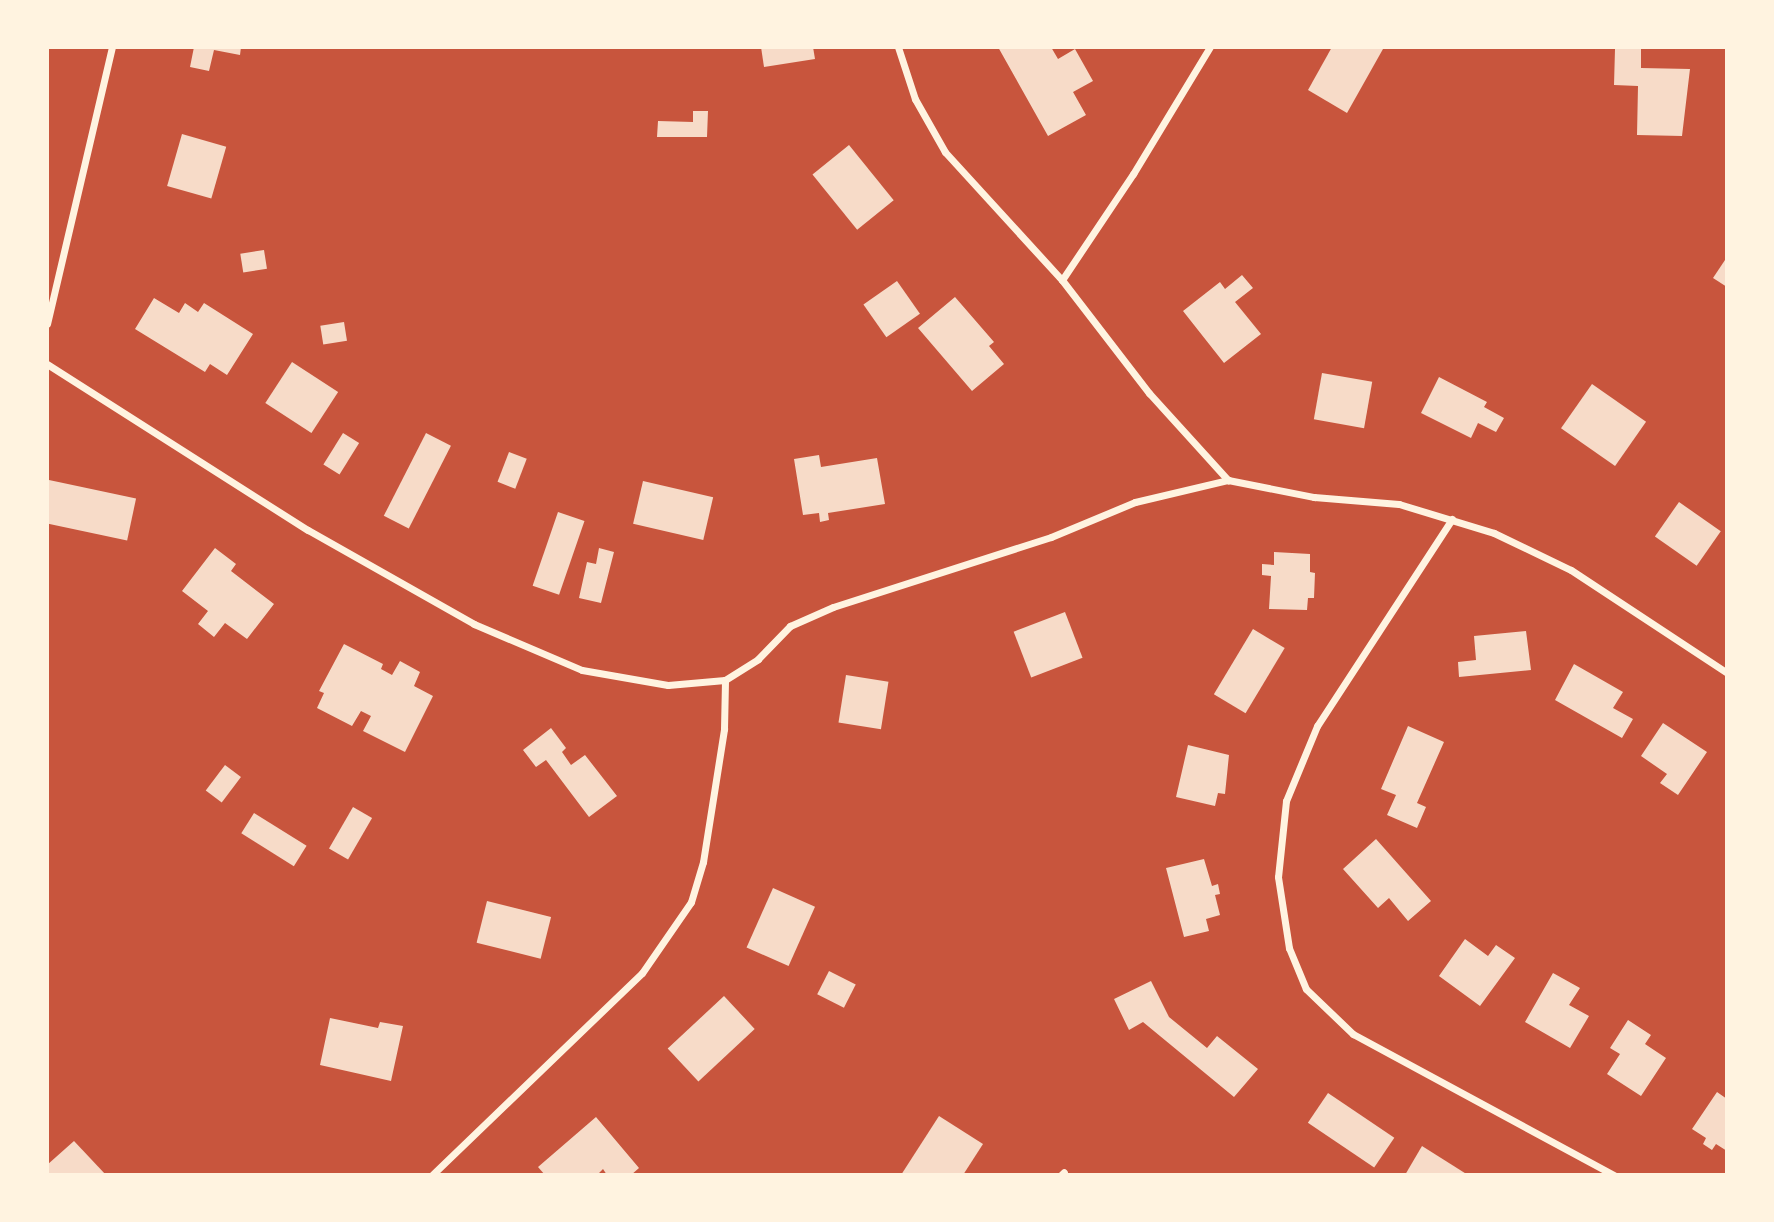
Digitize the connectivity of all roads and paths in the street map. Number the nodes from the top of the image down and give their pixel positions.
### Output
1 (112, 47) edge
2 (898, 47) edge
3 (1210, 47) edge
4 (1062, 280) junction
5 (47, 324) edge
6 (47, 364) edge
7 (1228, 480) junction
8 (1452, 519) junction
9 (1727, 673) edge
10 (725, 680) junction
11 (432, 1175) edge
12 (1614, 1175) edge

1 - 5 street
2 - 4 street
3 - 4 street
4 - 7 street
6 - 10 street
7 - 8 street
7 - 10 street
8 - 9 street
8 - 12 street
10 - 11 street

